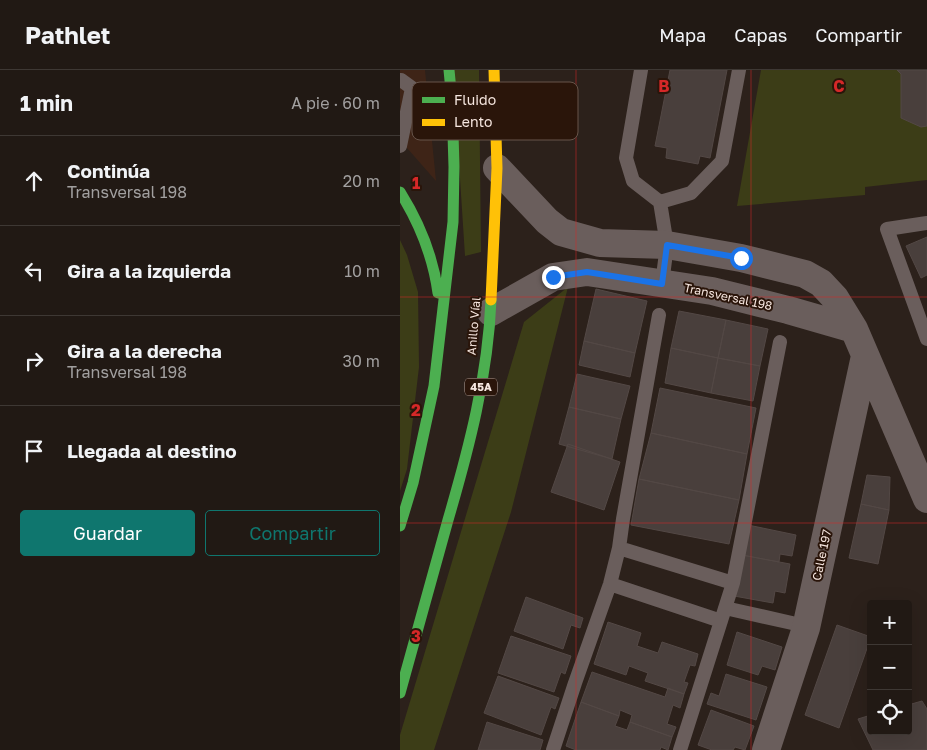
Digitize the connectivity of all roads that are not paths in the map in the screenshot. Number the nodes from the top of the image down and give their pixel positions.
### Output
1 (641, 70) edge
2 (739, 70) edge
3 (401, 80) dead end
4 (452, 140) edge
5 (495, 140) edge
6 (400, 146) edge
7 (496, 168) junction
8 (400, 192) edge
9 (660, 202) junction
10 (927, 223) edge
11 (667, 245) junction
12 (662, 284) junction
13 (491, 312) junction
14 (658, 315) dead end
15 (854, 329) junction
16 (927, 340) edge
17 (440, 341) junction
18 (780, 342) dead end
19 (865, 356) junction
20 (927, 499) edge
21 (400, 526) edge
22 (619, 548) junction
23 (732, 583) junction
24 (610, 584) junction
25 (725, 608) junction
26 (721, 621) junction
27 (806, 628) junction
28 (400, 694) edge
29 (553, 750) edge
30 (680, 750) edge
31 (766, 750) edge

1 - 9 lane
2 - 9 lane
3 - 6 lane
4 - 17 highway
5 - 7 highway, Anillo Víal / 45A
7 - 11 street
7 - 13 highway, Anillo Víal / 45A
8 - 17 highway
9 - 11 lane
10 - 16 lane
11 - 12 lane
11 - 15 street
12 - 13 street, Transversal 198
12 - 15 street, Transversal 198
13 - 28 highway, Anillo Víal / 45A
14 - 22 lane
15 - 19 street
17 - 21 highway
18 - 23 lane
19 - 20 street
19 - 27 street, Calle 197
22 - 23 lane
22 - 24 lane
23 - 25 lane
24 - 26 lane
24 - 29 lane
25 - 26 lane
25 - 27 lane
26 - 30 lane
27 - 31 street, Calle 197

